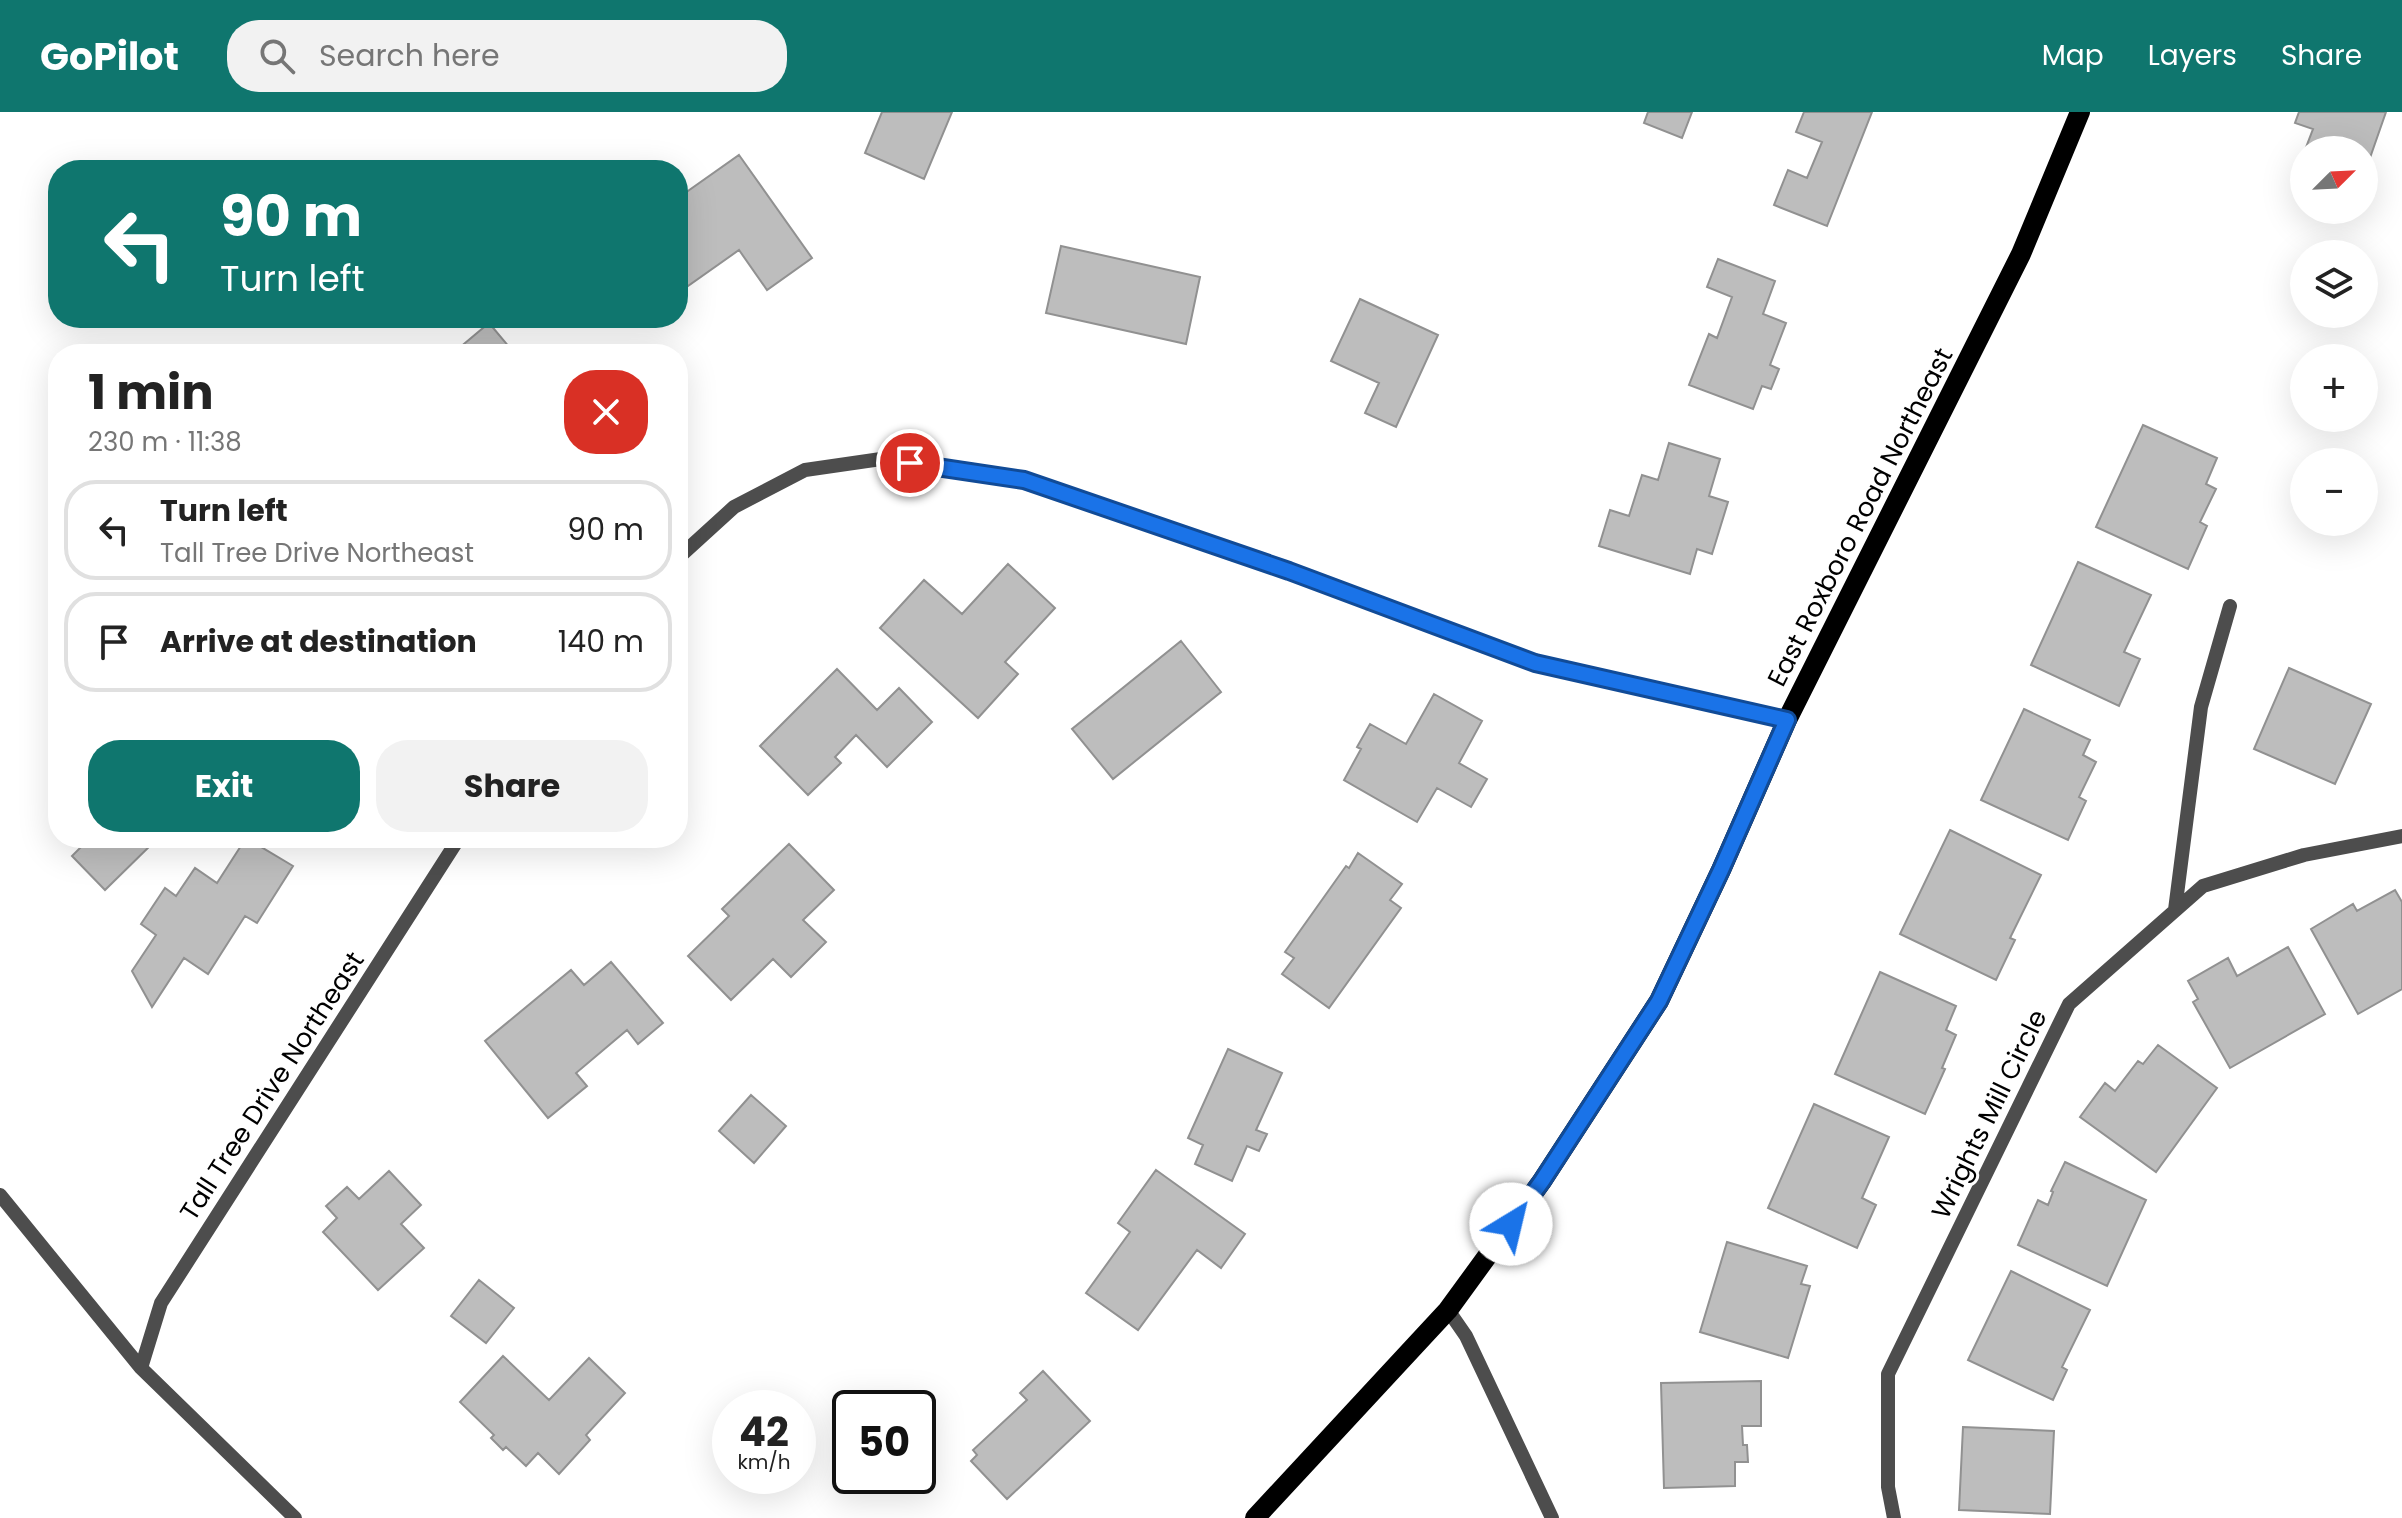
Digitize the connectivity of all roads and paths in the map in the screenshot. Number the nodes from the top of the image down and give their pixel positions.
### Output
1 (2080, 112) edge
2 (688, 549) edge
3 (2230, 606) dead end
4 (1787, 720) junction
5 (2402, 836) edge
6 (453, 848) edge
7 (2175, 910) junction
8 (0, 1195) edge
9 (1448, 1310) junction
10 (141, 1368) junction
11 (295, 1518) edge
12 (1255, 1518) edge
13 (1552, 1518) edge
14 (1894, 1518) edge

1 - 4 main road, East Roxboro Road Northeast
2 - 4 street
3 - 7 street
4 - 9 main road, East Roxboro Road Northeast
5 - 7 street, Wrights Mill Circle
6 - 10 street, Tall Tree Drive Northeast
7 - 14 street, Wrights Mill Circle
8 - 10 street
9 - 12 main road, East Roxboro Road Northeast
9 - 13 street
10 - 11 street

